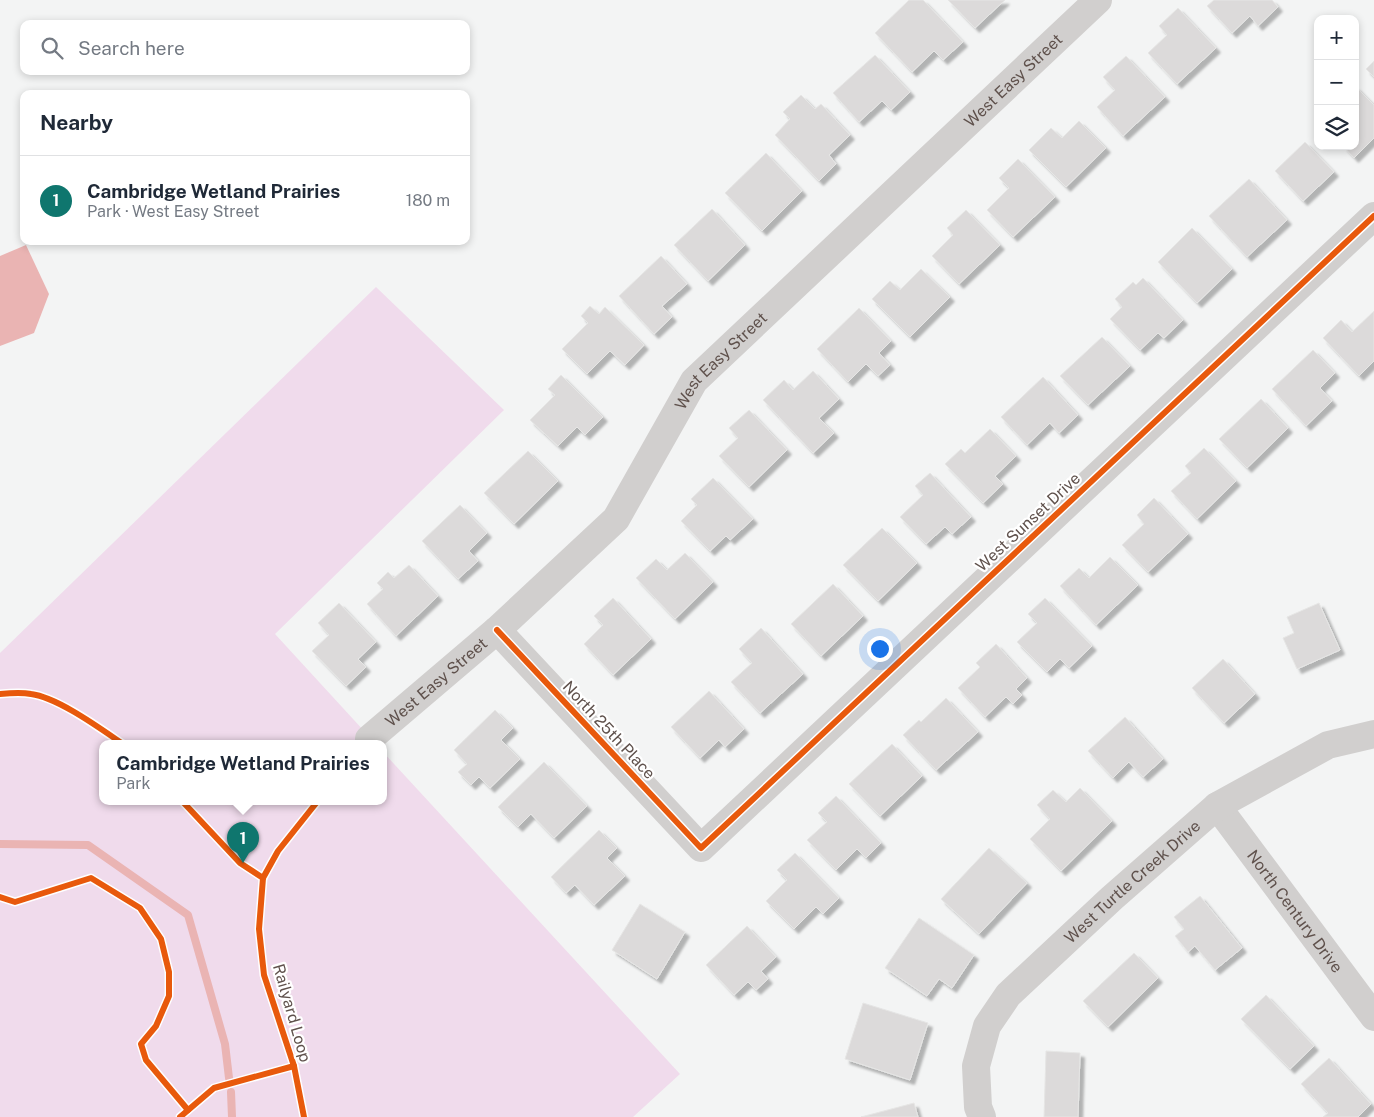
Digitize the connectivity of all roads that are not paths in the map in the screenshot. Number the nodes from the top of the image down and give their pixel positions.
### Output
1 (1098, 0) edge
2 (1374, 216) edge
3 (497, 630) junction
4 (1374, 734) edge
5 (370, 739) dead end
6 (1217, 806) junction
7 (701, 848) joint
8 (1374, 1017) edge
9 (980, 1112) edge

1 - 3 street, West Easy Street
2 - 7 street, West Sunset Drive
3 - 5 street, West Easy Street
3 - 7 street, North 25th Place
4 - 6 street, West Turtle Creek Drive
6 - 8 street, North Century Drive
6 - 9 street, West Turtle Creek Drive

